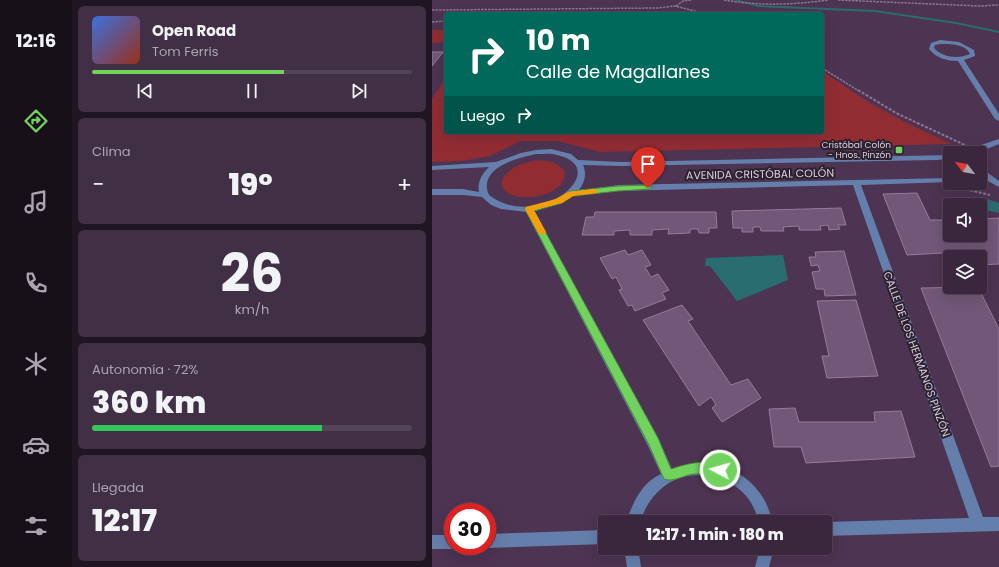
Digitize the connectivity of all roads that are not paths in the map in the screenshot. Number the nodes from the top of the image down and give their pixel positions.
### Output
1 (960, 59) junction
2 (999, 119) edge
3 (999, 141) edge
4 (986, 146) edge
5 (943, 158) edge
6 (578, 162) junction
7 (499, 164) junction
8 (432, 168) edge
9 (987, 177) edge
10 (943, 180) edge
11 (856, 183) junction
12 (987, 183) edge
13 (999, 185) edge
14 (432, 192) edge
15 (571, 194) junction
16 (484, 195) junction
17 (529, 209) junction
18 (668, 475) junction
19 (634, 515) edge
20 (763, 515) edge
21 (999, 524) edge
22 (979, 525) junction
23 (832, 529) edge
24 (598, 537) edge
25 (496, 540) edge
26 (432, 542) edge
27 (444, 542) edge
28 (632, 555) edge
29 (765, 555) edge
30 (634, 567) edge
31 (762, 567) edge

1 - 1 street
1 - 2 street
3 - 4 street
5 - 6 street, AVENIDA CRISTÓBAL COLÓN
6 - 7 street
6 - 15 street
7 - 8 street
7 - 16 street
9 - 13 street
10 - 11 street, AVENIDA CRISTÓBAL COLÓN
11 - 15 street, AVENIDA CRISTÓBAL COLÓN
11 - 22 street, CALLE DE LOS HERMANOS PINZÓN
12 - 13 street
14 - 16 street
15 - 17 street
16 - 17 street
17 - 18 street
18 - 19 street
18 - 20 street
21 - 22 street
22 - 23 street
24 - 25 street
26 - 27 street
28 - 30 street
29 - 31 street

